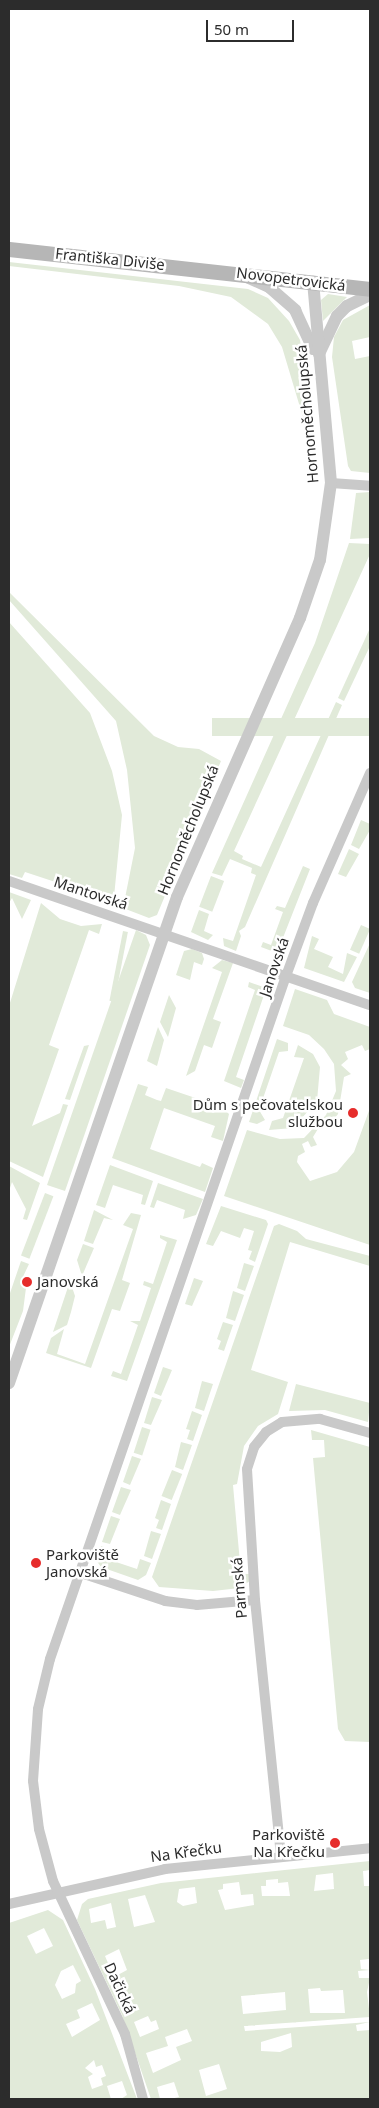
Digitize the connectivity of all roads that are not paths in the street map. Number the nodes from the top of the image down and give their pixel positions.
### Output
1 (9, 249) edge
2 (212, 269) junction
3 (313, 282) junction
4 (370, 289) edge
5 (370, 295) edge
6 (317, 358) junction
7 (331, 483) junction
8 (370, 486) edge
9 (370, 773) edge
10 (9, 881) edge
11 (164, 933) junction
12 (286, 976) junction
13 (370, 1005) edge
14 (12, 1361) edge
15 (9, 1384) edge
16 (370, 1433) edge
17 (81, 1573) junction
18 (255, 1600) junction
19 (370, 1848) edge
20 (281, 1856) junction
21 (59, 1894) junction
22 (9, 1904) edge
23 (143, 2099) edge

1 - 2 main road, Františka Diviše
2 - 3 main road, Novopetrovická
2 - 6 street
3 - 4 main road, Novopetrovická
3 - 6 street, Hornoměcholupská
5 - 6 street
6 - 7 street, Hornoměcholupská
7 - 8 street
7 - 11 street, Hornoměcholupská
9 - 12 street, Janovská
10 - 11 street, Mantovská
11 - 12 street, Mantovská
11 - 14 street, Hornoměcholupská
12 - 13 street, Mantovská
12 - 17 street, Janovská
14 - 15 street, Hornoměcholupská
16 - 18 street, Parmská
17 - 18 street
17 - 21 street, Dačická
18 - 20 street, Parmská
19 - 20 street, Na Křečku
20 - 21 street, Na Křečku
21 - 22 street, Na Křečku
21 - 23 street, Dačická

